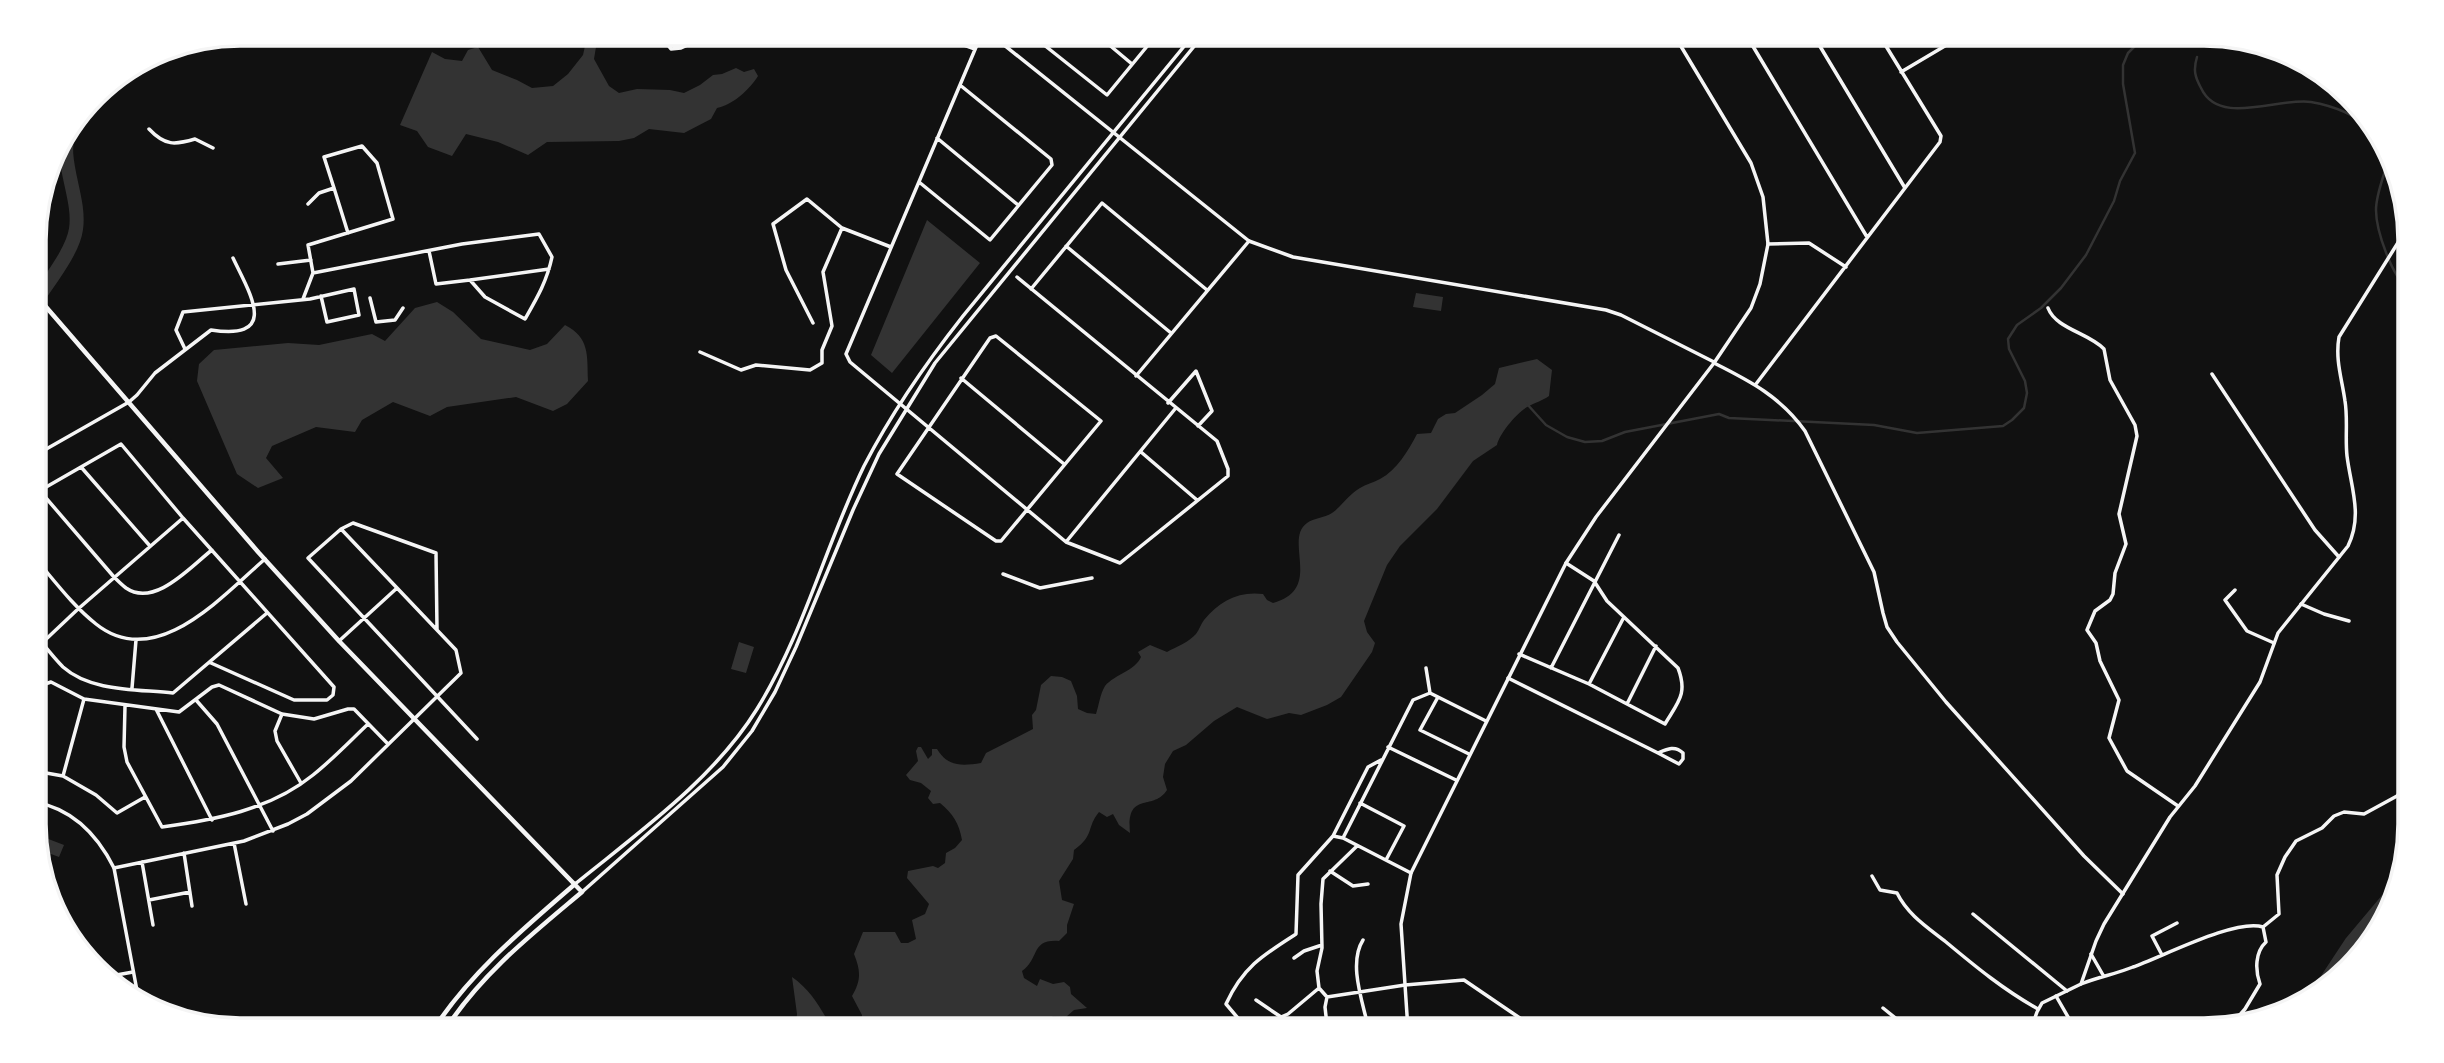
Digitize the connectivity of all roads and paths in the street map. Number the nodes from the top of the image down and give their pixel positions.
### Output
1 (967, 46) edge
2 (976, 46) edge
3 (1005, 46) edge
4 (1045, 46) edge
5 (1111, 46) edge
6 (1147, 46) edge
7 (1184, 46) edge
8 (1194, 46) edge
9 (1681, 46) edge
10 (1753, 46) edge
11 (1820, 46) edge
12 (1886, 46) edge
13 (1945, 46) edge
14 (975, 49) junction
15 (1132, 64) junction
16 (1901, 72) junction
17 (960, 85) junction
18 (149, 129) dead end
19 (1114, 133) junction
20 (1120, 137) junction
21 (937, 138) junction
22 (214, 148) dead end
23 (919, 182) junction
24 (334, 188) junction
25 (1905, 188) junction
26 (308, 204) dead end
27 (1018, 205) junction
28 (842, 228) junction
29 (348, 233) junction
30 (1867, 237) junction
31 (1248, 241) junction
32 (2399, 241) edge
33 (1768, 244) junction
34 (1066, 246) junction
35 (891, 247) junction
36 (429, 250) junction
37 (233, 258) dead end
38 (311, 260) junction
39 (278, 264) dead end
40 (1846, 267) junction
41 (549, 269) junction
42 (313, 272) junction
43 (1017, 277) dead end
44 (470, 280) junction
45 (1031, 289) junction
46 (1207, 290) junction
47 (321, 296) junction
48 (370, 298) dead end
49 (303, 299) junction
50 (255, 304) junction
51 (46, 307) edge
52 (403, 308) dead end
53 (2048, 308) dead end
54 (813, 323) dead end
55 (1171, 333) junction
56 (185, 349) junction
57 (700, 352) dead end
58 (1714, 362) junction
59 (2212, 374) dead end
60 (1136, 376) junction
61 (961, 378) junction
62 (1756, 384) junction
63 (128, 402) junction
64 (900, 403) junction
65 (1168, 403) junction
66 (906, 408) junction
67 (1175, 409) junction
68 (1198, 426) junction
69 (928, 428) junction
70 (46, 449) edge
71 (1141, 452) junction
72 (1065, 464) junction
73 (81, 467) junction
74 (46, 487) edge
75 (46, 498) edge
76 (1197, 500) junction
77 (1028, 509) junction
78 (183, 518) junction
79 (341, 529) junction
80 (1619, 535) dead end
81 (1066, 542) junction
82 (150, 546) junction
83 (212, 550) junction
84 (2339, 557) junction
85 (265, 559) junction
86 (1566, 563) junction
87 (46, 571) edge
88 (1003, 574) dead end
89 (114, 577) junction
90 (1093, 578) dead end
91 (1594, 580) junction
92 (240, 581) junction
93 (397, 588) junction
94 (2235, 590) dead end
95 (2300, 603) junction
96 (78, 609) junction
97 (267, 613) junction
98 (1624, 617) junction
99 (364, 618) junction
100 (2348, 621) dead end
101 (437, 631) junction
102 (46, 639) edge
103 (136, 640) junction
104 (340, 641) junction
105 (2274, 643) junction
106 (1656, 646) junction
107 (46, 648) edge
108 (1520, 654) junction
109 (211, 663) junction
110 (1426, 668) dead end
111 (1551, 668) junction
112 (1508, 678) junction
113 (46, 684) edge
114 (1589, 684) junction
115 (132, 688) junction
116 (1430, 693) junction
117 (438, 697) junction
118 (1438, 697) junction
119 (84, 699) junction
120 (196, 699) junction
121 (1627, 704) junction
122 (125, 706) junction
123 (156, 709) junction
124 (282, 714) junction
125 (414, 719) junction
126 (1486, 721) junction
127 (368, 724) junction
128 (477, 739) dead end
129 (388, 744) junction
130 (1388, 747) junction
131 (1469, 754) junction
132 (1658, 754) junction
133 (1382, 760) junction
134 (46, 773) edge
135 (63, 776) junction
136 (1456, 780) junction
137 (301, 783) junction
138 (2399, 794) edge
139 (145, 797) junction
140 (1360, 803) junction
141 (46, 805) edge
142 (258, 806) junction
143 (2178, 806) junction
144 (212, 820) junction
145 (273, 831) junction
146 (1334, 836) junction
147 (1343, 838) junction
148 (234, 843) junction
149 (1357, 846) junction
150 (184, 853) junction
151 (1386, 860) junction
152 (142, 862) junction
153 (114, 868) junction
154 (1330, 871) junction
155 (1411, 873) junction
156 (1872, 876) dead end
157 (575, 884) junction
158 (1368, 884) dead end
159 (190, 892) junction
160 (582, 892) junction
161 (2123, 894) junction
162 (149, 900) junction
163 (246, 904) dead end
164 (192, 906) dead end
165 (1973, 914) dead end
166 (2177, 923) dead end
167 (153, 925) dead end
168 (2263, 927) junction
169 (1363, 940) dead end
170 (1322, 945) junction
171 (2091, 954) junction
172 (2162, 955) junction
173 (1294, 958) dead end
174 (133, 972) junction
175 (119, 975) edge
176 (2103, 975) junction
177 (2081, 984) junction
178 (1405, 985) junction
179 (136, 986) edge
180 (1320, 988) junction
181 (2067, 991) junction
182 (1359, 992) junction
183 (2056, 996) junction
184 (1327, 997) junction
185 (1256, 1000) dead end
186 (1883, 1008) dead end
187 (2038, 1009) junction
188 (2240, 1014) edge
189 (1237, 1017) edge
190 (1326, 1017) edge
191 (1366, 1017) edge
192 (1407, 1017) edge
193 (1519, 1017) edge
194 (1894, 1017) edge
195 (2035, 1017) edge
196 (2068, 1017) edge
197 (441, 1018) edge
198 (454, 1018) edge

1 - 14 street
2 - 14 street
3 - 19 street
4 - 15 street
5 - 15 street
6 - 15 street
7 - 19 street
8 - 20 street
9 - 33 street
10 - 30 street
11 - 25 street
12 - 16 street
13 - 16 street
14 - 17 street
16 - 25 street
17 - 21 street
17 - 27 street
18 - 22 street
19 - 20 street
19 - 64 street
20 - 31 street
20 - 66 street
21 - 23 street
21 - 27 street
23 - 27 street
23 - 35 street
24 - 26 street
24 - 29 street
24 - 29 street
25 - 30 street
28 - 35 street
28 - 54 street
28 - 57 street
29 - 38 street
30 - 40 street
31 - 46 street
31 - 58 street
32 - 84 street
33 - 40 street
33 - 58 street
34 - 45 street
34 - 46 street
34 - 55 street
35 - 64 street
36 - 41 street
36 - 42 street
36 - 44 street
37 - 50 street
38 - 39 street
38 - 42 street
40 - 62 street
41 - 44 street
41 - 44 street
42 - 49 street
43 - 45 street
45 - 60 street
46 - 55 street
47 - 47 street
47 - 49 street
48 - 52 street
49 - 50 street
50 - 56 street
50 - 56 street
51 - 63 main road
53 - 143 street
55 - 60 street
56 - 63 street
58 - 62 street
58 - 86 street
59 - 84 street
60 - 65 street
61 - 69 street
61 - 72 street
61 - 72 street
62 - 161 street
63 - 70 street
63 - 85 main road
64 - 66 street
64 - 157 street
65 - 67 street
65 - 68 street
66 - 69 street
66 - 160 street
67 - 68 street
67 - 71 street
68 - 76 street
69 - 77 street
69 - 77 street
71 - 76 street
71 - 81 street
72 - 77 street
73 - 74 street
73 - 78 street
73 - 82 street
75 - 89 street
76 - 81 street
77 - 81 street
78 - 82 street
78 - 83 street
79 - 93 street
79 - 99 street
79 - 101 street
80 - 91 street
82 - 89 street
83 - 89 street
83 - 92 street
84 - 95 street
85 - 92 street
85 - 104 main road
86 - 91 street
86 - 108 street
87 - 96 street
88 - 90 street
89 - 96 street
91 - 98 street
91 - 111 street
92 - 97 street
92 - 103 street
93 - 99 street
93 - 101 street
94 - 105 street
95 - 100 street
95 - 105 street
96 - 102 street
96 - 103 street
97 - 109 street
97 - 109 street
98 - 106 street
98 - 114 street
99 - 104 street
99 - 117 street
101 - 117 street
103 - 115 street
104 - 125 main road
105 - 143 street
106 - 121 street
106 - 121 street
107 - 115 street
108 - 111 street
108 - 112 street
109 - 115 street
110 - 116 street
111 - 114 street
112 - 126 street
112 - 132 street
113 - 119 street
114 - 121 street
116 - 118 street
116 - 130 street
117 - 125 street
117 - 128 street
118 - 126 street
118 - 131 street
119 - 122 street
119 - 135 street
120 - 123 street
120 - 124 street
120 - 142 street
122 - 123 street
122 - 139 street
123 - 144 street
124 - 127 street
124 - 137 street
125 - 129 street
125 - 157 main road
126 - 131 street
127 - 129 street
127 - 137 street
129 - 145 street
130 - 133 street
130 - 136 street
131 - 136 street
132 - 132 street
133 - 140 street
133 - 146 street
134 - 135 street
135 - 139 street
136 - 155 street
137 - 142 street
138 - 168 street
139 - 144 street
140 - 147 street
140 - 151 street
141 - 153 street
142 - 144 street
142 - 145 street
143 - 161 street
145 - 148 street
146 - 147 street
146 - 189 street
147 - 149 street
148 - 150 street
148 - 163 street
149 - 151 street
149 - 154 street
150 - 152 street
150 - 159 street
151 - 155 street
152 - 153 street
152 - 162 street
153 - 174 street
154 - 158 street
154 - 170 street
155 - 178 street
156 - 187 street
157 - 160 main road
157 - 197 main road
159 - 162 street
159 - 164 street
160 - 198 main road
161 - 171 street
162 - 167 street
165 - 181 street
166 - 172 street
168 - 172 street
168 - 188 street
169 - 182 street
170 - 173 street
170 - 180 street
171 - 176 street
171 - 177 street
172 - 176 street
174 - 175 street
174 - 179 street
176 - 177 street
177 - 181 street
178 - 182 street
178 - 192 street
178 - 193 street
180 - 184 street
180 - 185 street
181 - 183 street
182 - 184 street
182 - 191 street
183 - 187 street
183 - 196 street
184 - 190 street
186 - 194 street
187 - 195 street

